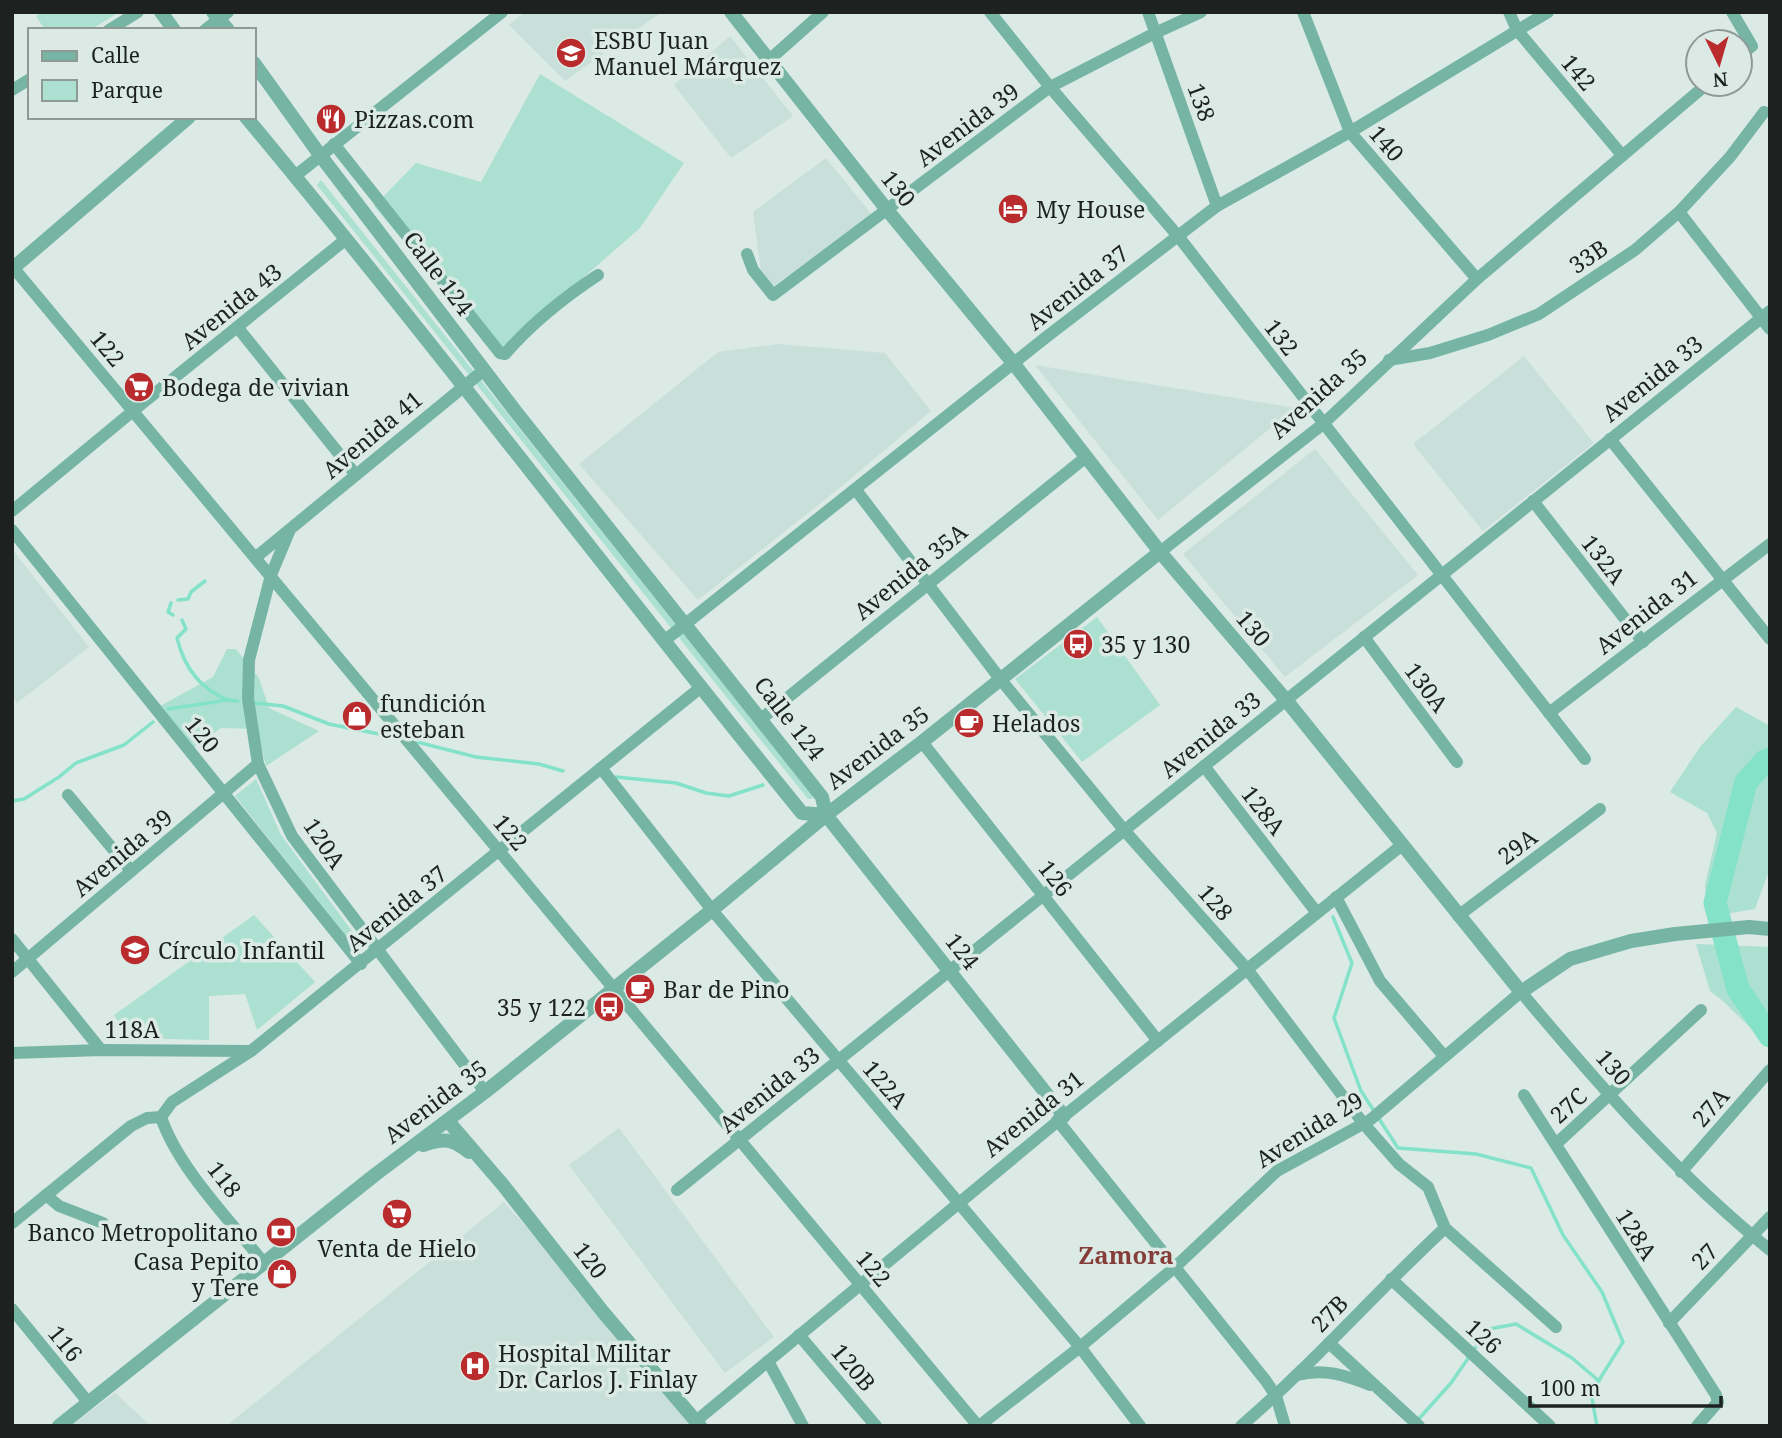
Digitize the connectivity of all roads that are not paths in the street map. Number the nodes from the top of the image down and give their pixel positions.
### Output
1 (138, 12) edge
2 (161, 12) edge
3 (502, 12) edge
4 (731, 12) edge
5 (823, 12) edge
6 (1148, 12) edge
7 (1201, 12) edge
8 (1303, 12) edge
9 (1509, 12) edge
10 (1548, 12) edge
11 (1732, 12) edge
12 (994, 16) edge
13 (484, 18) edge
14 (112, 28) edge
15 (173, 28) edge
16 (1741, 28) edge
17 (1517, 30) junction
18 (1155, 33) junction
19 (768, 61) junction
20 (256, 66) edge
21 (28, 80) edge
22 (1050, 87) junction
23 (12, 90) edge
24 (1690, 98) edge
25 (1764, 112) dead end
26 (187, 119) edge
27 (248, 119) edge
28 (1350, 132) junction
29 (334, 144) junction
30 (320, 155) junction
31 (1622, 155) junction
32 (295, 176) junction
33 (1217, 206) junction
34 (888, 211) junction
35 (1679, 212) junction
36 (1178, 236) junction
37 (345, 240) junction
38 (747, 254) dead end
39 (13, 267) edge
40 (597, 275) dead end
41 (1476, 279) junction
42 (1765, 314) edge
43 (238, 328) junction
44 (1770, 329) edge
45 (1388, 360) junction
46 (1014, 364) junction
47 (484, 370) junction
48 (463, 386) junction
49 (133, 411) junction
50 (1323, 424) junction
51 (1610, 439) junction
52 (1086, 457) junction
53 (356, 475) junction
54 (856, 490) junction
55 (1533, 501) junction
56 (12, 511) edge
57 (12, 530) edge
58 (289, 532) junction
59 (1770, 544) edge
60 (1160, 552) junction
61 (256, 557) junction
62 (271, 575) junction
63 (1441, 575) junction
64 (1723, 580) junction
65 (927, 584) junction
66 (687, 624) junction
67 (1364, 637) junction
68 (1770, 639) edge
69 (664, 641) junction
70 (1643, 642) junction
71 (1001, 680) junction
72 (701, 688) junction
73 (1286, 700) junction
74 (1549, 713) junction
75 (761, 719) junction
76 (922, 743) junction
77 (1585, 760) dead end
78 (1457, 762) dead end
79 (258, 764) junction
80 (1204, 766) junction
81 (601, 768) junction
82 (68, 794) dead end
83 (222, 794) junction
84 (1600, 809) dead end
85 (825, 815) junction
86 (1125, 830) junction
87 (1402, 845) junction
88 (500, 852) junction
89 (131, 872) junction
90 (1043, 896) junction
91 (1336, 897) junction
92 (712, 910) junction
93 (1317, 913) junction
94 (1458, 916) junction
95 (1770, 920) edge
96 (1749, 926) junction
97 (1770, 929) edge
98 (12, 939) edge
99 (377, 950) junction
100 (28, 959) junction
101 (361, 964) junction
102 (1247, 969) junction
103 (949, 971) junction
104 (12, 972) edge
105 (614, 988) junction
106 (1521, 992) junction
107 (1700, 1010) dead end
108 (1158, 1041) junction
109 (101, 1050) junction
110 (251, 1051) junction
111 (12, 1053) edge
112 (1444, 1056) junction
113 (838, 1060) junction
114 (1770, 1070) edge
115 (485, 1092) junction
116 (1524, 1095) dead end
117 (1609, 1097) junction
118 (161, 1117) junction
119 (1061, 1118) junction
120 (1371, 1118) junction
121 (448, 1121) junction
122 (740, 1139) junction
123 (1556, 1144) junction
124 (410, 1149) junction
125 (478, 1159) junction
126 (1681, 1172) junction
127 (677, 1190) dead end
128 (46, 1195) junction
129 (959, 1202) junction
130 (1770, 1217) edge
131 (12, 1223) edge
132 (103, 1223) dead end
133 (1446, 1228) junction
134 (1752, 1236) junction
135 (1770, 1250) edge
136 (263, 1262) junction
137 (1174, 1268) junction
138 (1391, 1279) junction
139 (860, 1285) junction
140 (12, 1310) edge
141 (1669, 1323) junction
142 (1556, 1327) dead end
143 (799, 1335) junction
144 (1329, 1343) junction
145 (1080, 1347) junction
146 (768, 1361) junction
147 (1297, 1375) junction
148 (1377, 1388) junction
149 (1276, 1396) junction
150 (88, 1402) junction
151 (698, 1423) edge
152 (59, 1426) edge
153 (803, 1426) edge
154 (876, 1426) edge
155 (979, 1426) edge
156 (1140, 1426) edge
157 (1241, 1426) edge
158 (1285, 1426) edge
159 (1419, 1426) edge
160 (1550, 1426) edge
161 (1697, 1426) edge

1 - 14 street
2 - 15 street
3 - 13 street
4 - 19 street, 130
5 - 19 street
6 - 18 street, 138
7 - 18 street, Avenida 39
8 - 28 street, 140
9 - 17 street, 142
10 - 17 street, Avenida 37
11 - 16 street
12 - 22 street, 132
13 - 29 street
17 - 28 street, Avenida 37
17 - 31 street, 142
18 - 22 street, Avenida 39
18 - 33 street, 138
19 - 34 street, 130
20 - 30 street, Calle 124
21 - 23 street
22 - 34 street, Avenida 39
22 - 36 street, 132
24 - 31 street, Avenida 35
25 - 35 street, 33B
26 - 39 street
27 - 32 street
28 - 33 street, Avenida 37
28 - 41 street, 140
29 - 30 street
29 - 40 street
30 - 32 street
30 - 47 street, Calle 124
31 - 41 street, Avenida 35
32 - 37 street
33 - 36 street, Avenida 37
34 - 38 street, Avenida 39
34 - 46 street, 130
35 - 42 street
35 - 45 street, 33B
36 - 46 street, Avenida 37
36 - 50 street, 132
37 - 43 street, Avenida 43
37 - 48 street
39 - 49 street, 122
41 - 45 street, Avenida 35
42 - 44 street
42 - 51 street, Avenida 33
43 - 49 street, Avenida 43
43 - 53 street
45 - 50 street, Avenida 35
46 - 52 street, 130
46 - 54 street, Avenida 37
47 - 48 street, Avenida 41
47 - 66 street, Calle 124
48 - 53 street, Avenida 41
48 - 69 street
49 - 56 street, Avenida 43
49 - 61 street, 122
50 - 60 street, Avenida 35
50 - 63 street, 132
51 - 55 street, Avenida 33
51 - 64 street
52 - 60 street, 130
52 - 65 street, Avenida 35A
53 - 58 street, Avenida 41
54 - 65 street, 128
54 - 66 street, Avenida 37
55 - 63 street, Avenida 33
55 - 70 street, 132A
57 - 83 street, 120
58 - 61 street, Avenida 41
58 - 62 street, 120A
59 - 64 street, Avenida 31
60 - 71 street, Avenida 35
60 - 73 street, 130
61 - 62 street, 122
62 - 79 street, 120A
62 - 88 street, 122
63 - 67 street, Avenida 33
63 - 74 street, 132
64 - 68 street
64 - 70 street, Avenida 31
65 - 71 street, 128
65 - 75 street, Avenida 35A
66 - 69 street, Avenida 37
66 - 75 street, Calle 124
67 - 73 street, Avenida 33
67 - 78 street, 130A
69 - 72 street
70 - 74 street, Avenida 31
71 - 76 street, Avenida 35
71 - 86 street, 128
72 - 81 street, Avenida 37
72 - 85 street
73 - 80 street, Avenida 33
73 - 87 street, 130
74 - 77 street, 132
75 - 85 street, Calle 124
76 - 85 street, Avenida 35
76 - 90 street, 126
79 - 83 street, Avenida 39
79 - 99 street, 120A
80 - 86 street, Avenida 33
80 - 93 street, 128A
81 - 88 street, Avenida 37
81 - 92 street, 122A
82 - 89 street
83 - 89 street, Avenida 39
83 - 101 street, 120
84 - 94 street, 29A
85 - 92 street, Avenida 35
85 - 103 street, 124
86 - 90 street, Avenida 33
86 - 102 street, 128
87 - 91 street, Avenida 31
87 - 94 street, 130
88 - 99 street, Avenida 37
88 - 105 street, 122
89 - 100 street, Avenida 39
90 - 103 street, Avenida 33
90 - 108 street, 126
91 - 93 street, Avenida 31
91 - 112 street
92 - 105 street, Avenida 35
92 - 113 street, 122A
93 - 102 street, Avenida 31
94 - 106 street, 130
95 - 96 street
96 - 97 street
96 - 106 street, Avenida 29
98 - 100 street
99 - 101 street, Avenida 37
99 - 115 street, 120A
100 - 104 street, Avenida 39
100 - 109 street
101 - 110 street, Avenida 37
102 - 108 street, Avenida 31
102 - 120 street, 128
103 - 113 street, Avenida 33
103 - 119 street, 124
105 - 115 street, Avenida 35
105 - 122 street, 122
106 - 112 street, Avenida 29
106 - 117 street, 130
107 - 117 street
108 - 119 street, Avenida 31
109 - 110 street, 118A
109 - 111 street, 118A
110 - 118 street, Avenida 37
112 - 120 street, Avenida 29
113 - 122 street, Avenida 33
113 - 129 street, 122A
114 - 126 street, 27A
115 - 121 street, Avenida 35
116 - 123 street, 128A
117 - 123 street, 27C
117 - 126 street, 130
118 - 128 street, Avenida 37
118 - 136 street, 118
119 - 129 street, Avenida 31
119 - 137 street, 124
120 - 133 street, 128
120 - 137 street, Avenida 29
121 - 124 street, Avenida 35
121 - 125 street, 120
122 - 127 street, Avenida 33
122 - 139 street, 122
123 - 141 street, 128A
124 - 125 street
124 - 136 street, Avenida 35
125 - 151 street, 120
126 - 134 street, 130
128 - 131 street, Avenida 37
128 - 132 street
129 - 139 street, Avenida 31
129 - 145 street, 122A
130 - 134 street, 27
133 - 138 street, 27B
133 - 142 street, 128
134 - 135 street, 130
134 - 141 street, 27
136 - 150 street, Avenida 35
137 - 145 street, Avenida 29
137 - 149 street, 124
138 - 144 street, 27B
138 - 160 street, 126
139 - 143 street, Avenida 31
139 - 155 street, 122
140 - 150 street, 116
141 - 161 street, 128A
143 - 146 street, Avenida 31
143 - 154 street, 120B
144 - 147 street, 27B
144 - 148 street
145 - 155 street, Avenida 29
145 - 156 street, 122A
146 - 151 street, Avenida 31
146 - 153 street
147 - 148 street
147 - 149 street, 27B
148 - 159 street
149 - 157 street, 27B
149 - 158 street, 124
150 - 152 street, Avenida 35

